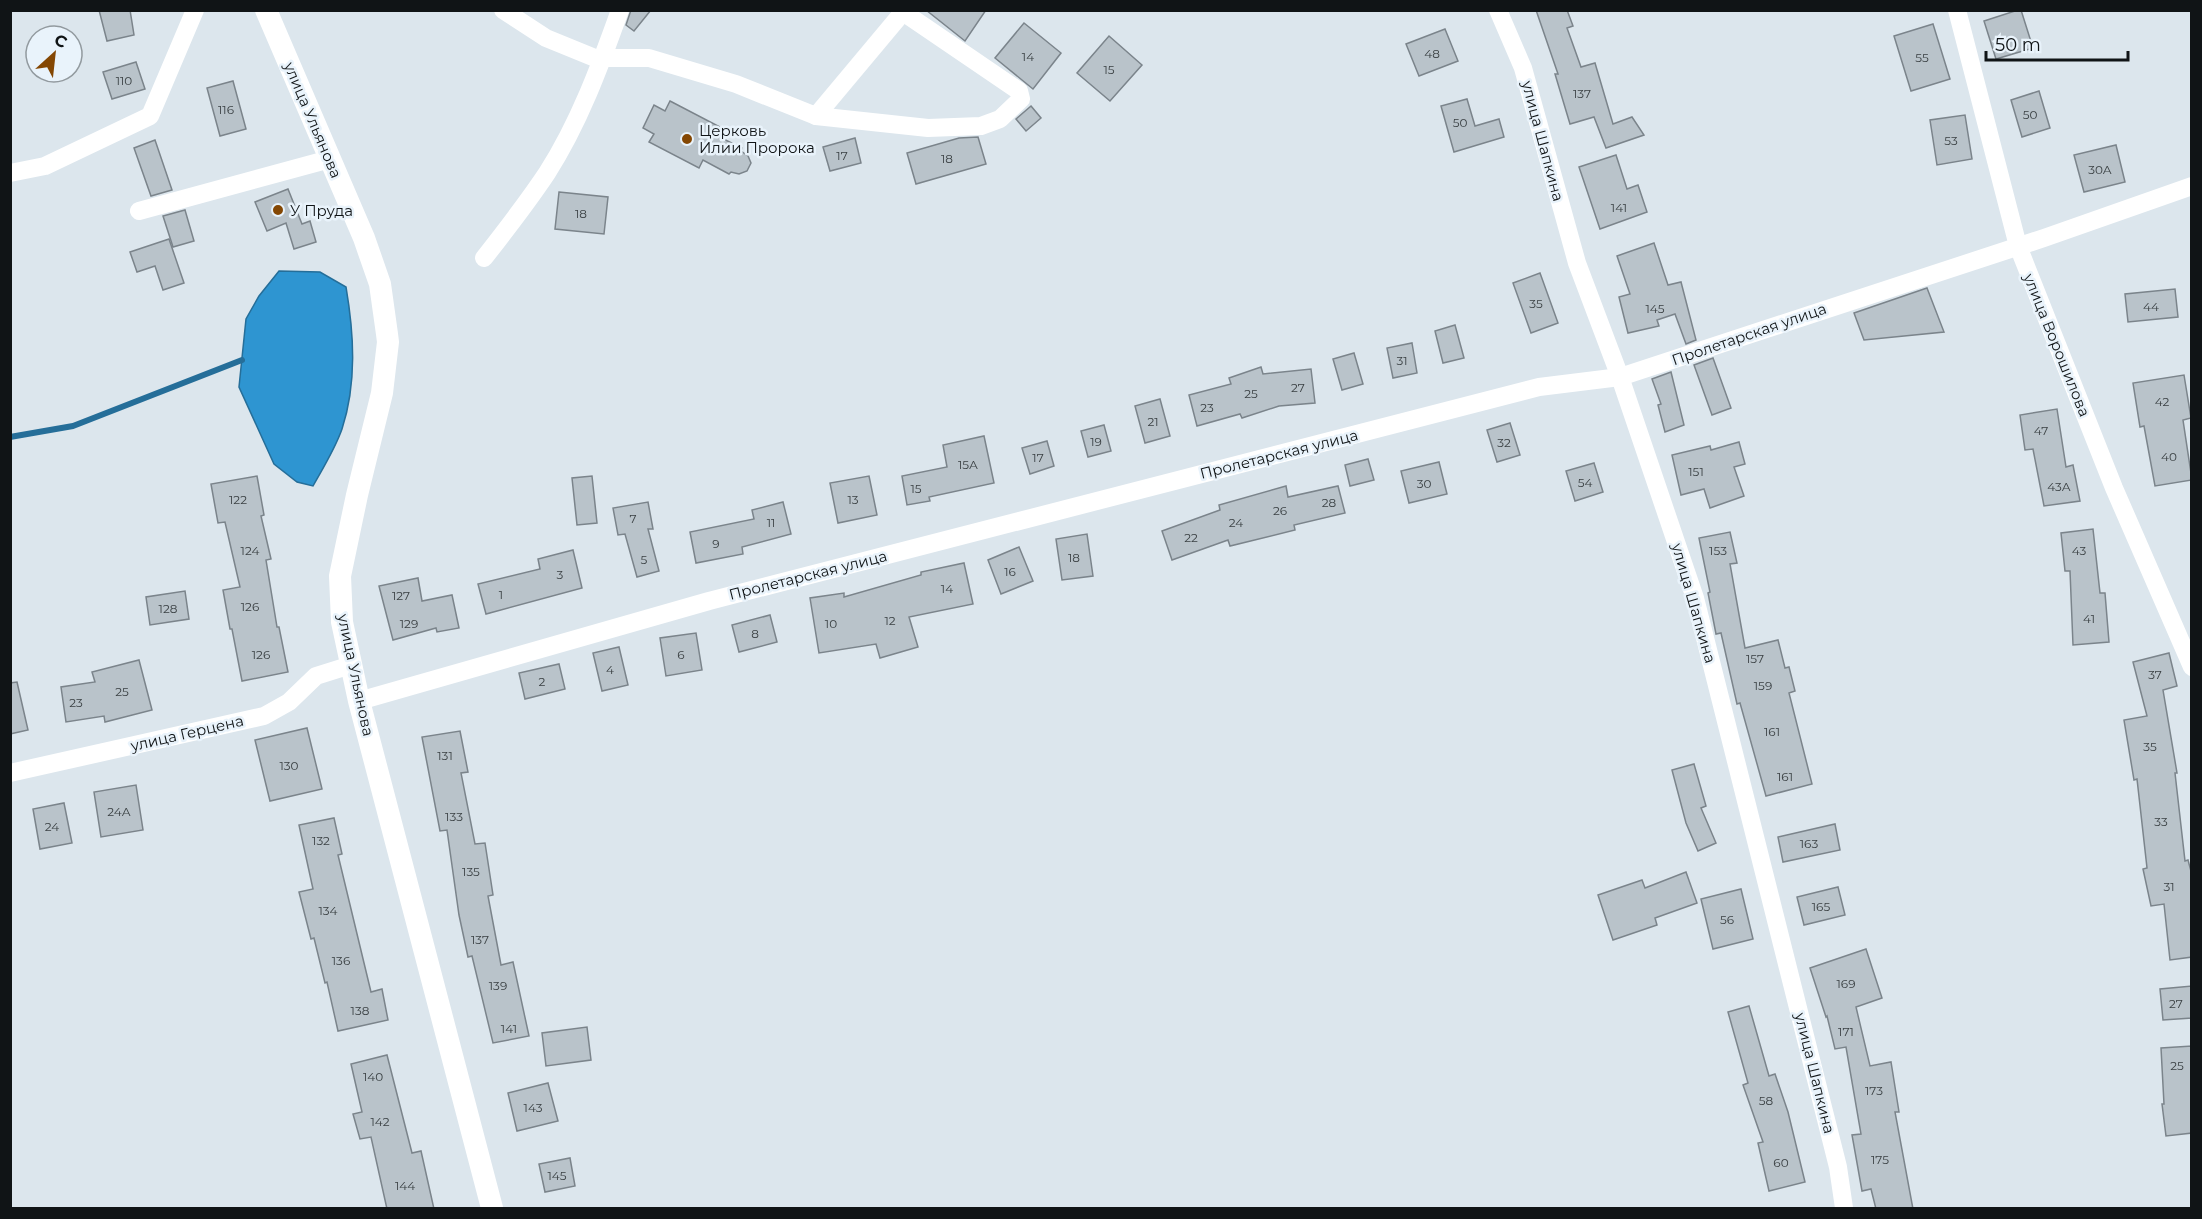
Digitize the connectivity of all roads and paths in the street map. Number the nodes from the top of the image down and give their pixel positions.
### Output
1 (195, 10) edge
2 (266, 10) edge
3 (503, 10) edge
4 (620, 10) edge
5 (1498, 10) edge
6 (1957, 10) edge
7 (902, 11) edge
8 (603, 58) junction
9 (816, 116) junction
10 (330, 159) junction
11 (10, 173) edge
12 (2192, 186) edge
13 (140, 211) dead end
14 (2018, 246) junction
15 (484, 258) dead end
16 (1620, 377) junction
17 (351, 665) junction
18 (2192, 667) edge
19 (359, 701) junction
20 (10, 773) edge
21 (492, 1209) edge
22 (1844, 1209) edge

1 - 11 street
2 - 10 main road, улица Ульянова
3 - 8 street
4 - 8 street
5 - 16 street, улица Шапкина
6 - 14 street, улица Ворошилова
7 - 9 street
7 - 9 street
8 - 9 street
8 - 15 street
10 - 13 street
10 - 17 main road, улица Ульянова
12 - 14 street, Пролетарская улица
14 - 16 street, Пролетарская улица
14 - 18 street, улица Ворошилова
16 - 19 street, Пролетарская улица
16 - 22 street, улица Шапкина
17 - 19 main road, улица Ульянова
17 - 20 street, улица Герцена
19 - 21 main road, улица Ульянова

